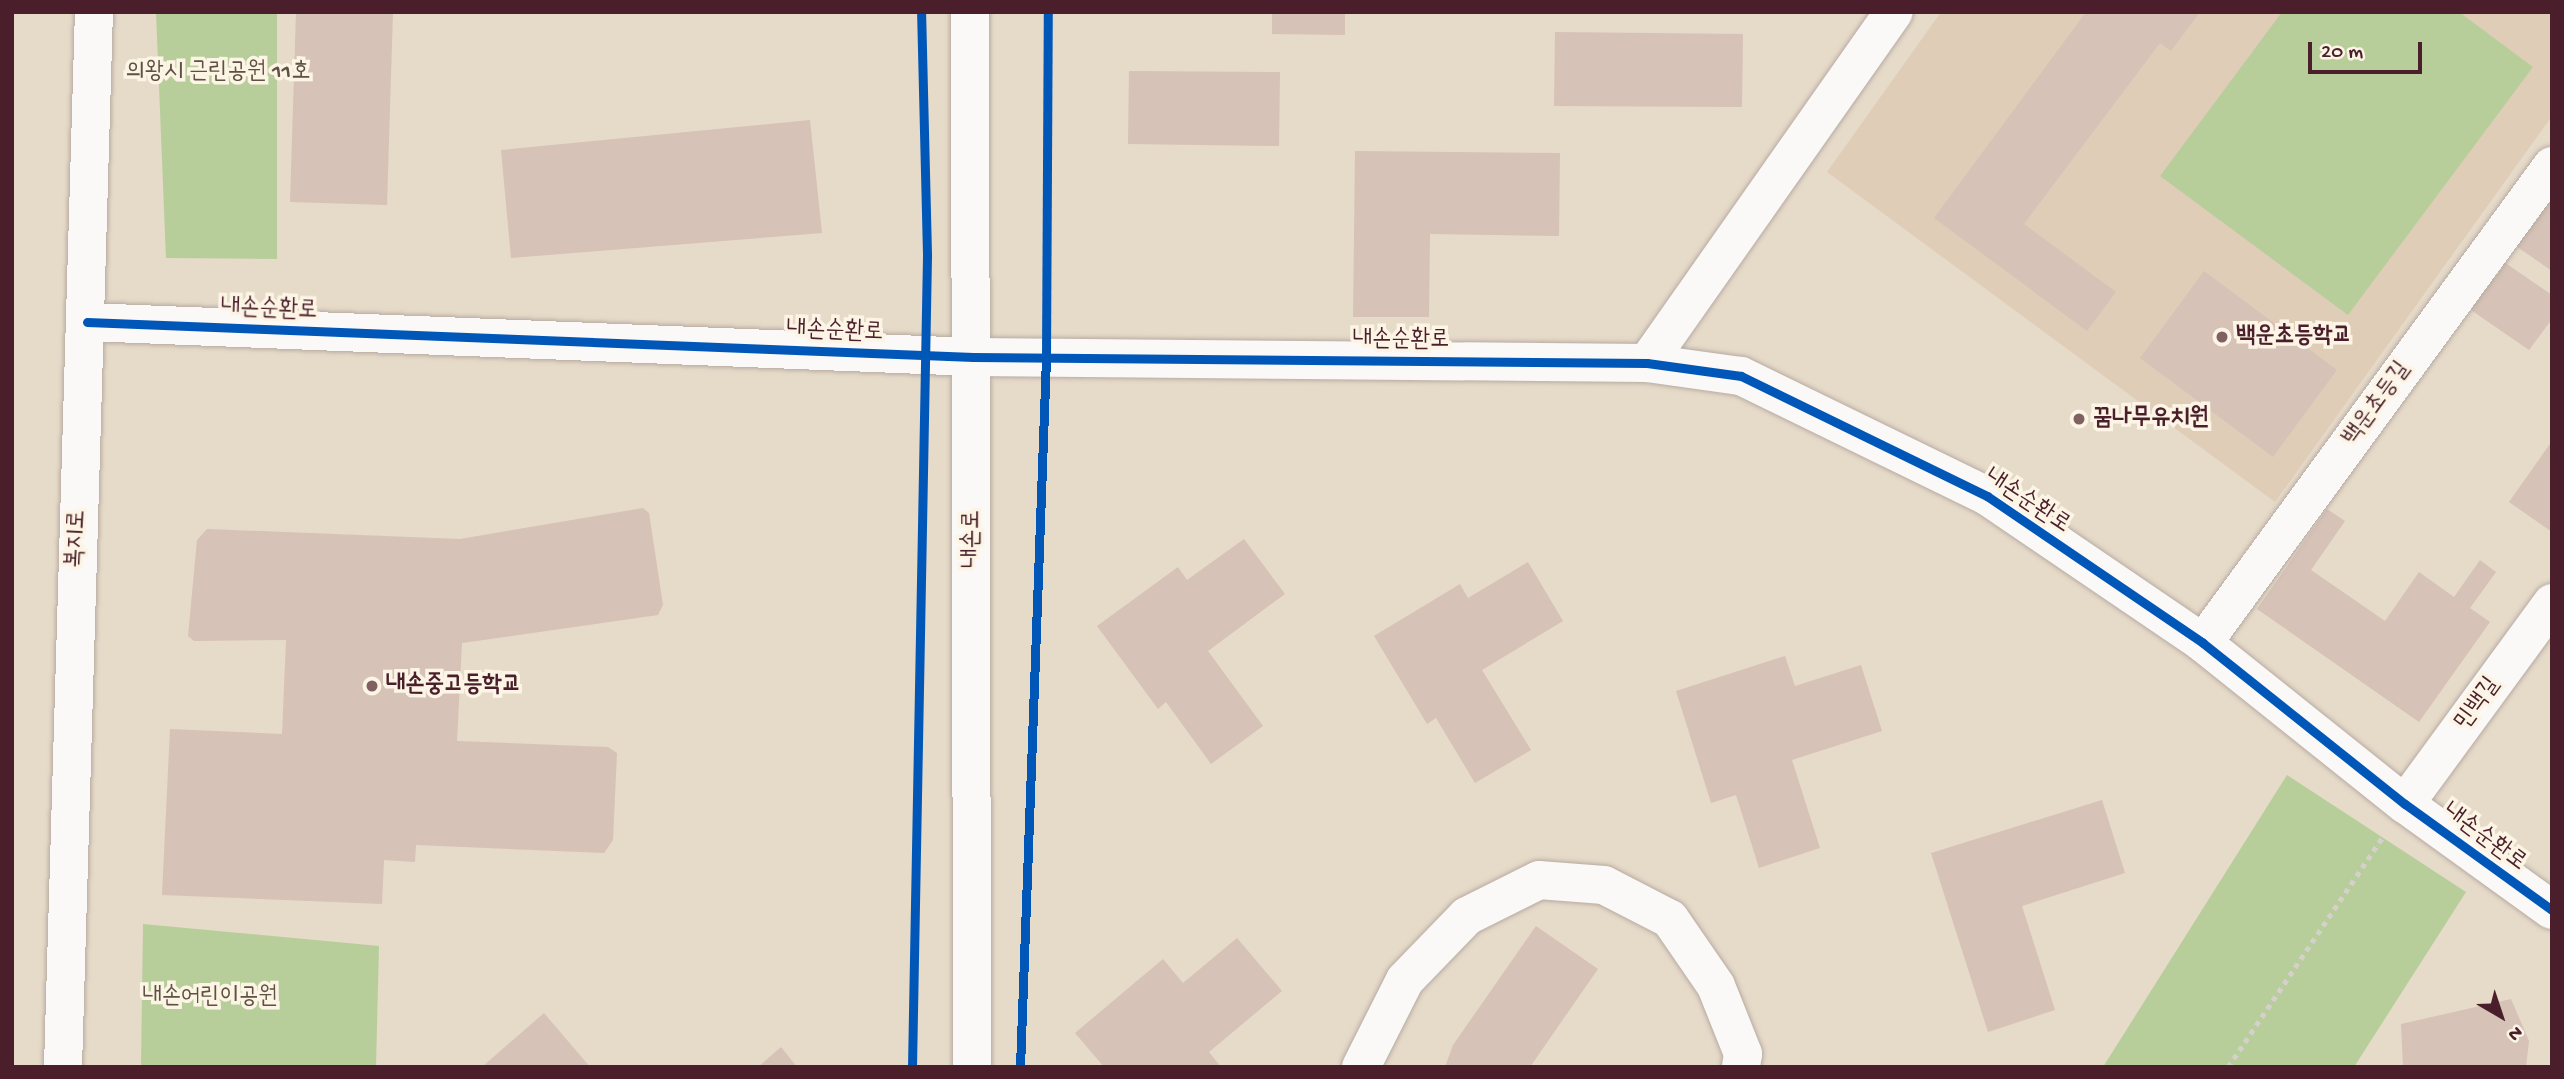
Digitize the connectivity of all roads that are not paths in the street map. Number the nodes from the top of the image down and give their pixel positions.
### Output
1 (94, 12) edge
2 (970, 12) edge
3 (1894, 12) edge
4 (2552, 166) edge
5 (87, 322) junction
6 (973, 357) junction
7 (1647, 363) junction
8 (2552, 603) edge
9 (2203, 643) junction
10 (2405, 804) junction
11 (2552, 910) edge
12 (63, 1067) edge
13 (972, 1067) edge
14 (1362, 1067) edge
15 (1741, 1067) edge

1 - 5 street, 복지로
2 - 6 street, 내손로
3 - 7 street
4 - 9 street, 백운초등길
5 - 6 street, 내손순환로
5 - 12 street, 복지로
6 - 7 street, 내손순환로
6 - 13 street, 내손로
7 - 9 street, 내손순환로
8 - 10 street, 민백길
9 - 10 street, 내손순환로
10 - 11 street, 내손순환로
14 - 15 street

